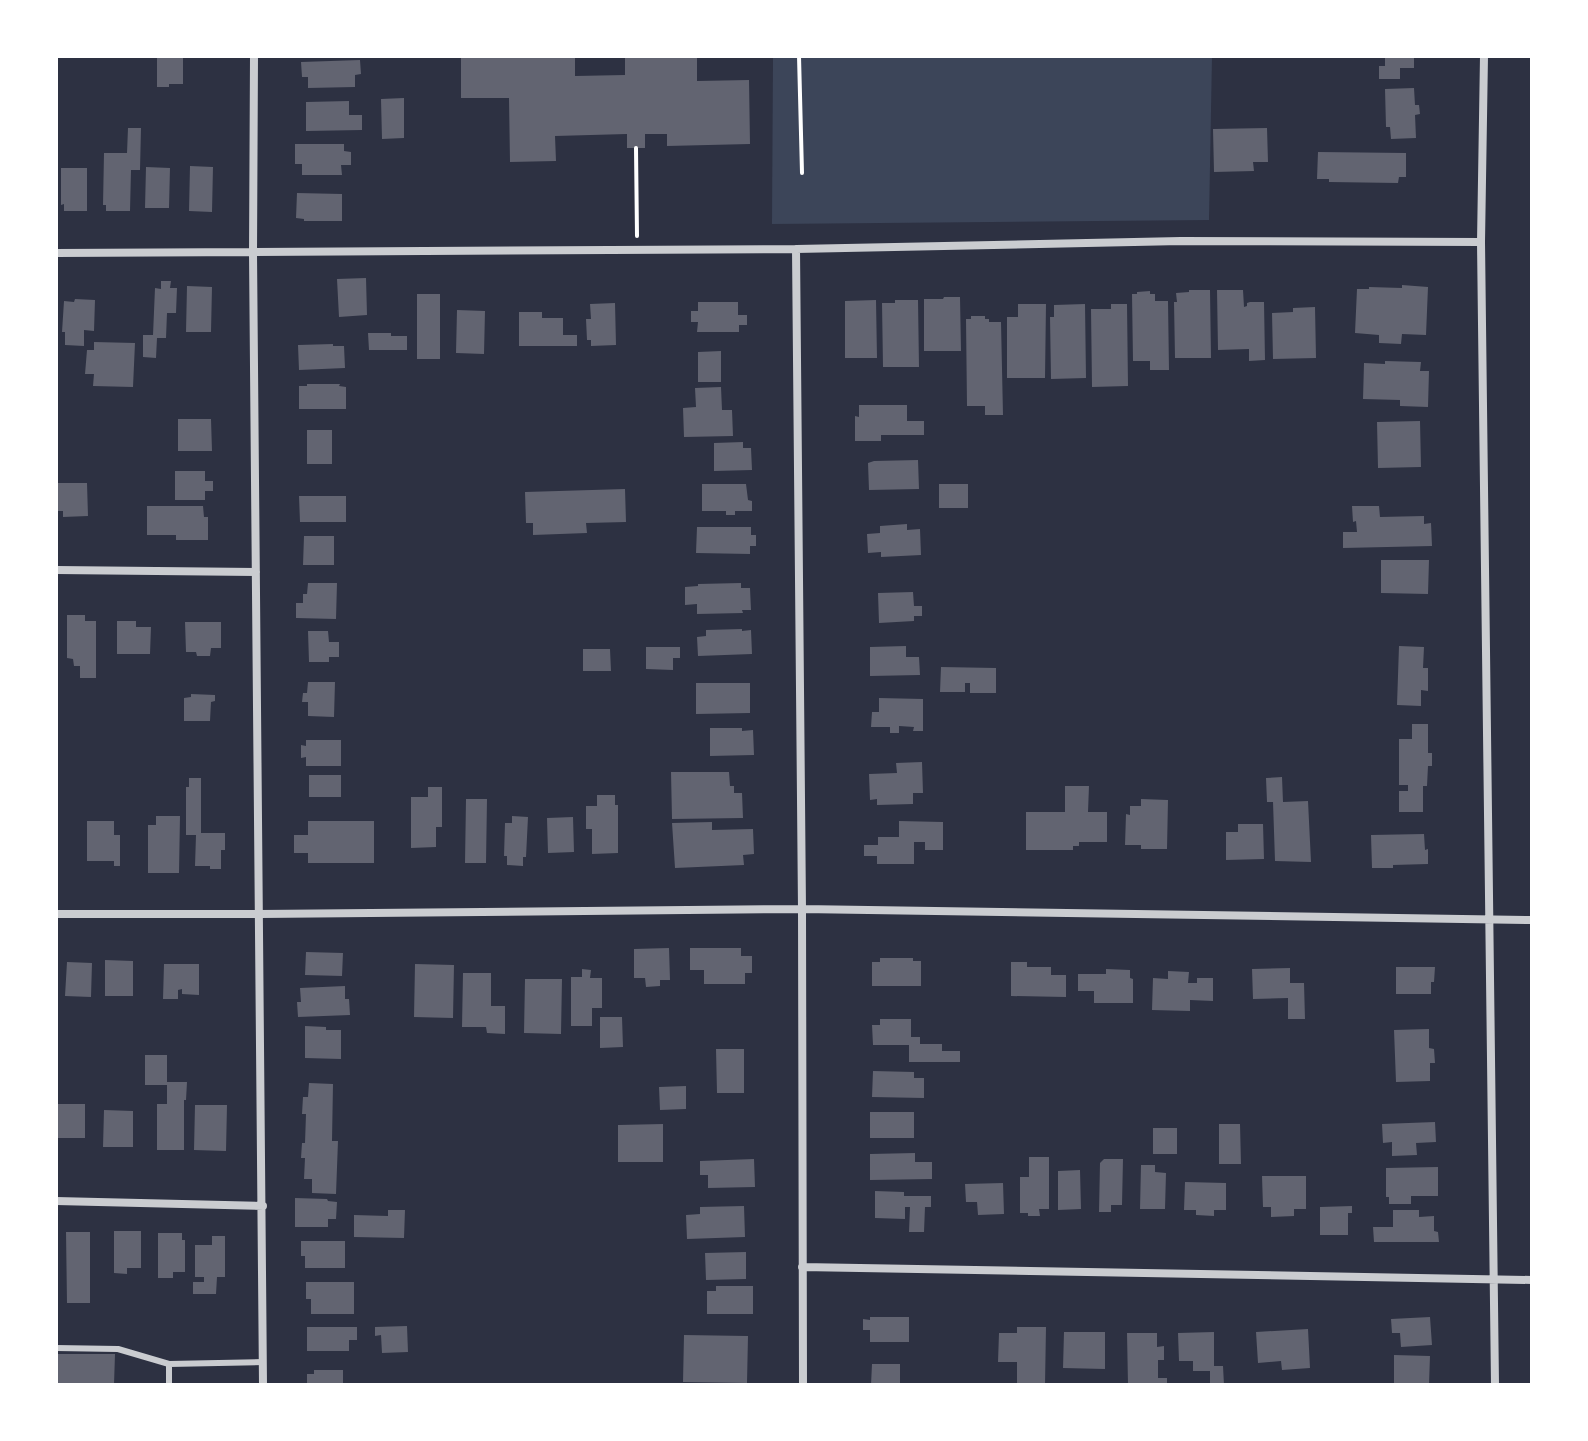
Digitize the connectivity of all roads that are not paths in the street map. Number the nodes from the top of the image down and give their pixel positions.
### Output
1 (254, 56) edge
2 (1484, 56) edge
3 (1481, 242) junction
4 (796, 249) junction
5 (56, 253) edge
6 (253, 253) junction
7 (56, 570) edge
8 (256, 572) junction
9 (802, 909) junction
10 (56, 914) edge
11 (260, 914) junction
12 (1490, 919) junction
13 (1532, 920) edge
14 (56, 1201) edge
15 (263, 1206) junction
16 (802, 1267) junction
17 (1495, 1279) junction
18 (1532, 1280) edge
19 (56, 1348) edge
20 (263, 1362) junction
21 (169, 1364) junction
22 (169, 1385) edge
23 (263, 1385) edge
24 (803, 1385) edge
25 (1495, 1385) edge

1 - 6 street
2 - 3 street
3 - 4 street
3 - 12 street
4 - 6 street
4 - 9 street
5 - 6 street
6 - 8 street
7 - 8 street
8 - 11 street
9 - 11 street
9 - 12 street
9 - 16 street
10 - 11 street
11 - 15 street
12 - 13 street
12 - 17 street
14 - 15 street
15 - 20 street
16 - 17 street
16 - 24 street
17 - 18 street
17 - 25 street
19 - 21 lane
20 - 21 lane
20 - 23 street
21 - 22 lane

